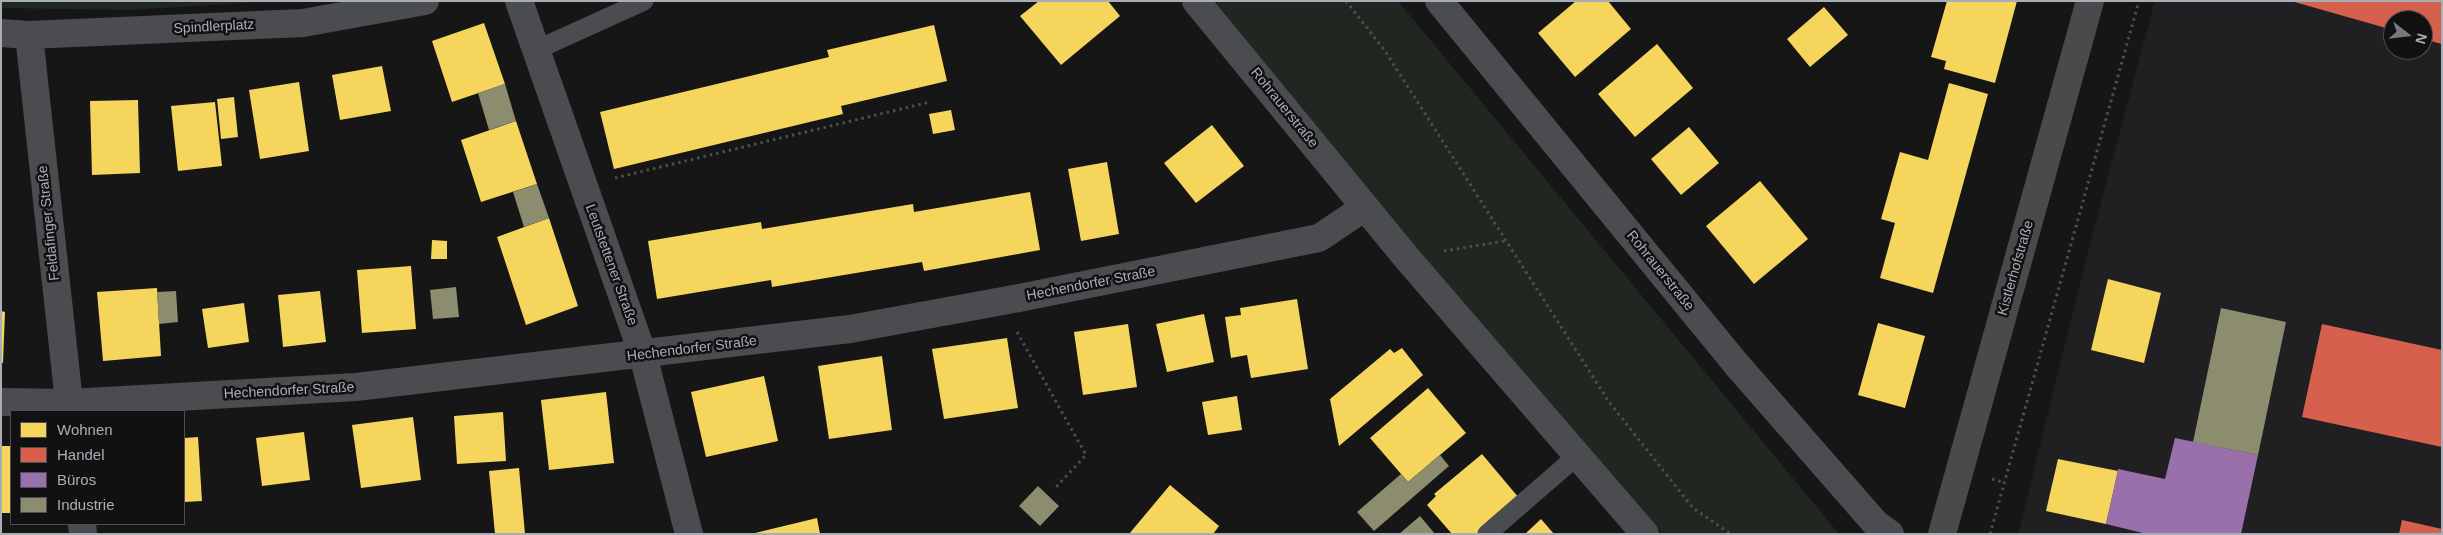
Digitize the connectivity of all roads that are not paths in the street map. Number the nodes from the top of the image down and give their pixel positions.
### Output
1 (425, 1) edge
2 (519, 1) edge
3 (644, 1) edge
4 (1196, 1) edge
5 (1438, 1) edge
6 (2090, 1) edge
7 (1, 33) edge
8 (29, 35) junction
9 (536, 50) junction
10 (1365, 207) junction
11 (643, 355) junction
12 (1, 402) edge
13 (69, 407) edge
14 (1577, 456) junction
15 (689, 534) edge
16 (1487, 534) edge
17 (1645, 534) edge
18 (1890, 534) edge
19 (1942, 534) edge

1 - 8 street, Spindlerplatz
2 - 9 street, Leutstettener Straße
3 - 9 lane
4 - 10 street, Rohrauerstraße
5 - 18 street, Rohrauerstraße
6 - 19 street, Kistlerhofstraße
7 - 8 street, Spindlerplatz
8 - 13 street, Feldafinger Straße
9 - 11 street, Leutstettener Straße
10 - 11 street, Hechendorfer Straße
10 - 14 street, Rohrauerstraße
11 - 13 street, Hechendorfer Straße
11 - 15 street, Leutstettener Straße
12 - 13 street, Hechendorfer Straße
14 - 16 lane
14 - 17 street, Rohrauerstraße

